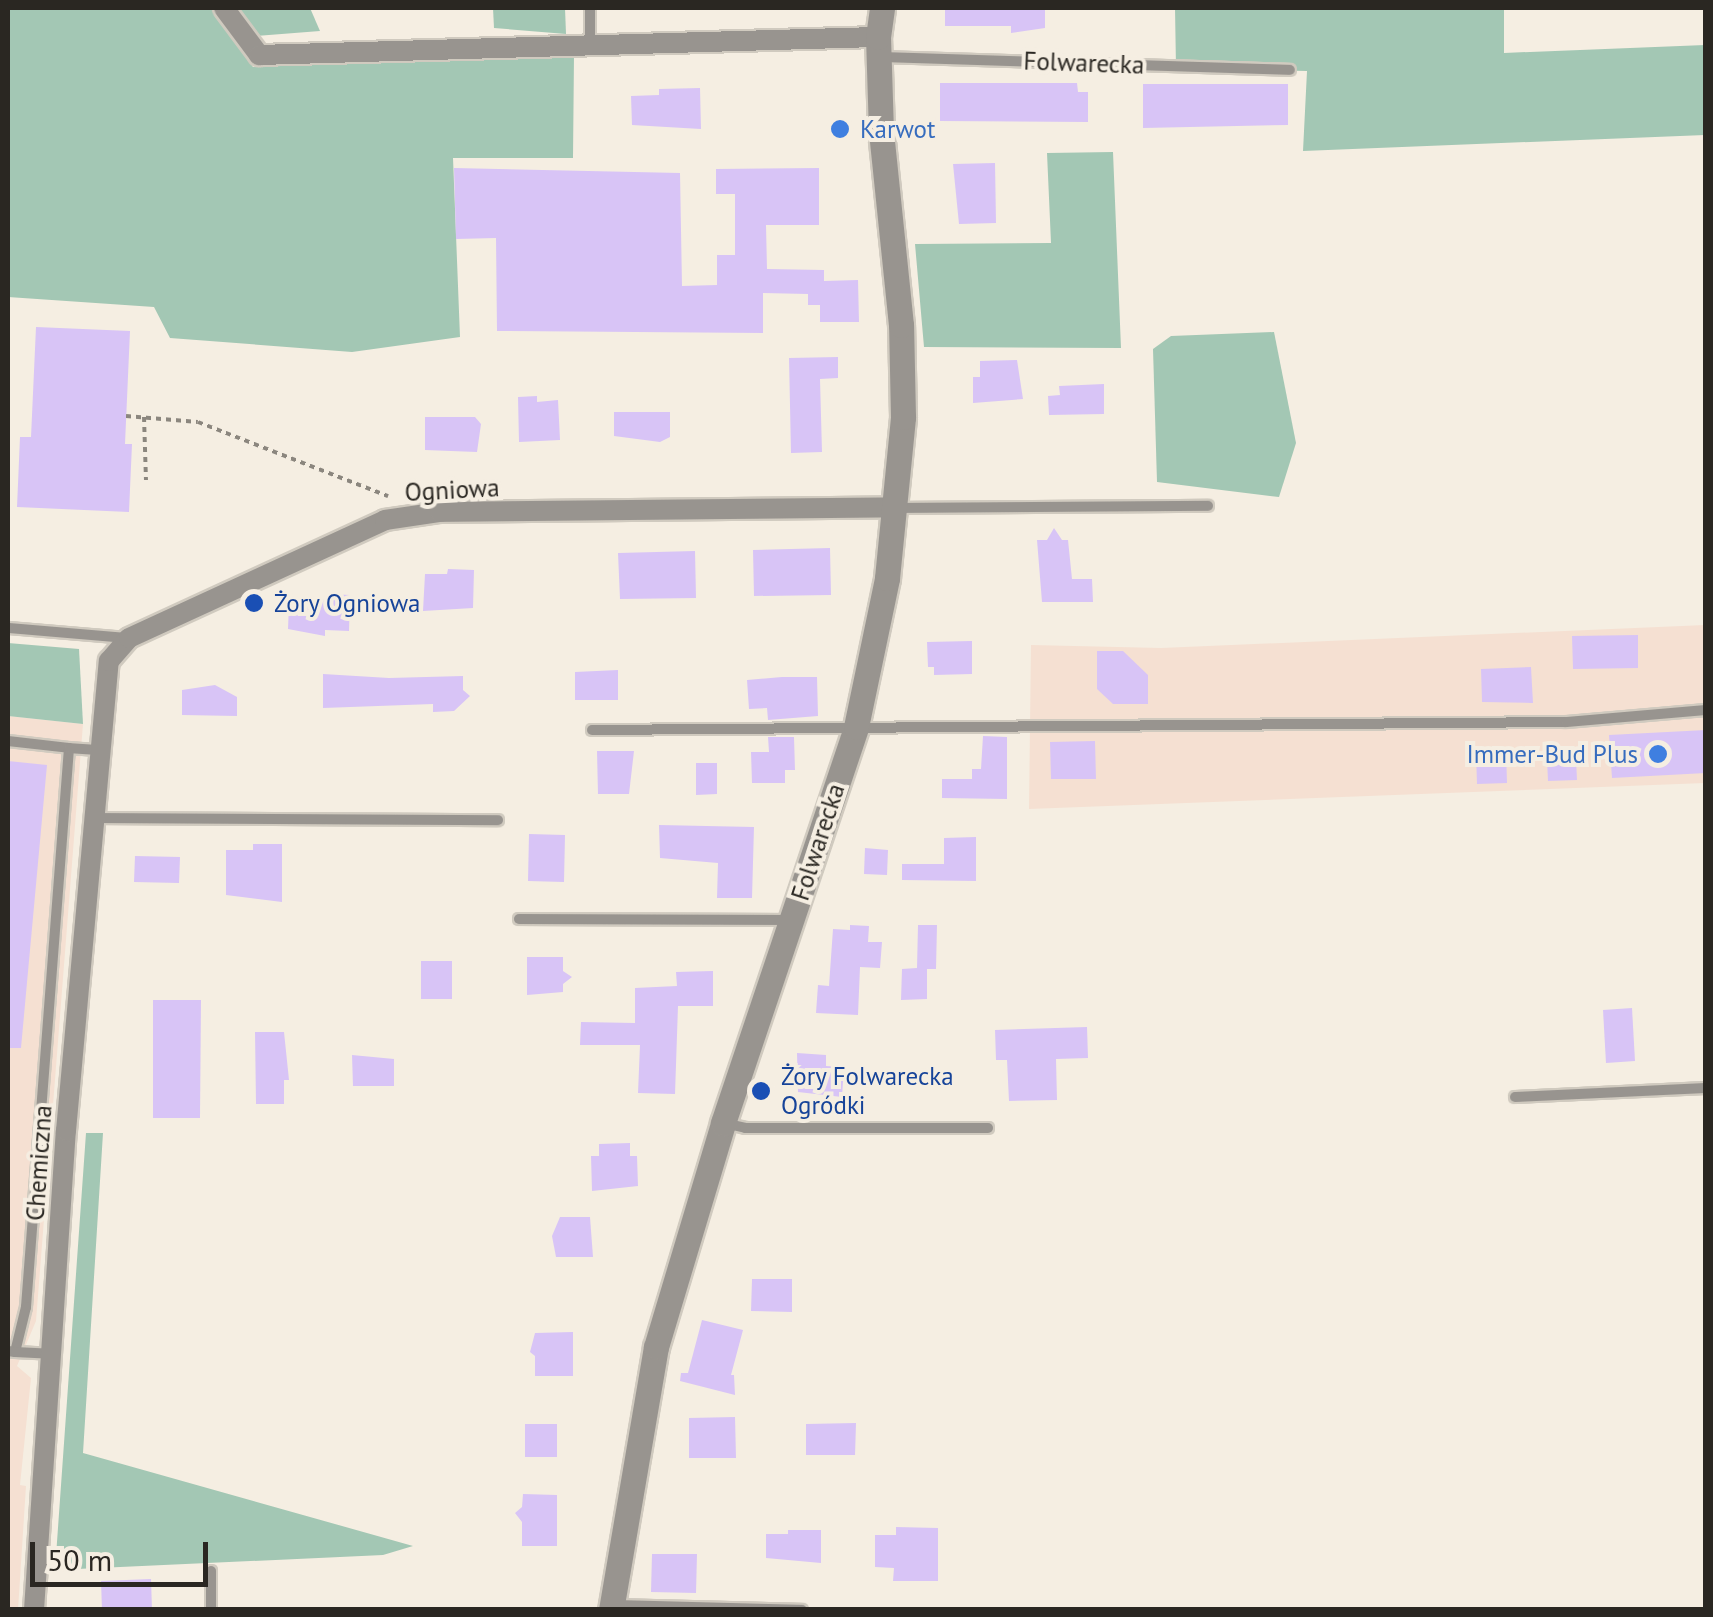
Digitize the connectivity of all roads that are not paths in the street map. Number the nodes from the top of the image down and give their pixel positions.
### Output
1 (224, 8) edge
2 (590, 8) edge
3 (882, 8) edge
4 (590, 45) junction
5 (878, 47) junction
6 (1290, 70) dead end
7 (1208, 506) dead end
8 (896, 508) junction
9 (8, 628) edge
10 (129, 638) junction
11 (1706, 710) edge
12 (856, 727) junction
13 (592, 730) dead end
14 (8, 741) edge
15 (70, 748) junction
16 (100, 750) junction
17 (94, 818) junction
18 (498, 820) dead end
19 (518, 919) dead end
20 (792, 920) junction
21 (1706, 1088) edge
22 (1515, 1096) dead end
23 (723, 1123) junction
24 (988, 1128) dead end
25 (11, 1351) edge
26 (50, 1354) junction
27 (210, 1572) dead end
28 (611, 1607) edge
29 (34, 1610) edge
30 (212, 1610) edge
31 (802, 1610) edge

1 - 4 street
2 - 4 lane
3 - 5 street, Folwarecka
4 - 5 street
5 - 6 lane, Folwarecka
5 - 8 street, Folwarecka
7 - 8 lane
8 - 10 street, Ogniowa
8 - 12 street, Folwarecka
9 - 10 lane
10 - 16 street, Chemiczna
11 - 12 lane
12 - 13 lane
12 - 20 street, Folwarecka
14 - 15 lane
15 - 16 lane
15 - 25 lane
16 - 17 street, Chemiczna
17 - 18 lane
17 - 26 street, Chemiczna
19 - 20 lane
20 - 23 street, Folwarecka
21 - 22 lane
23 - 24 lane
23 - 28 street, Folwarecka
25 - 26 lane
26 - 29 street, Chemiczna
27 - 30 lane
28 - 31 lane

